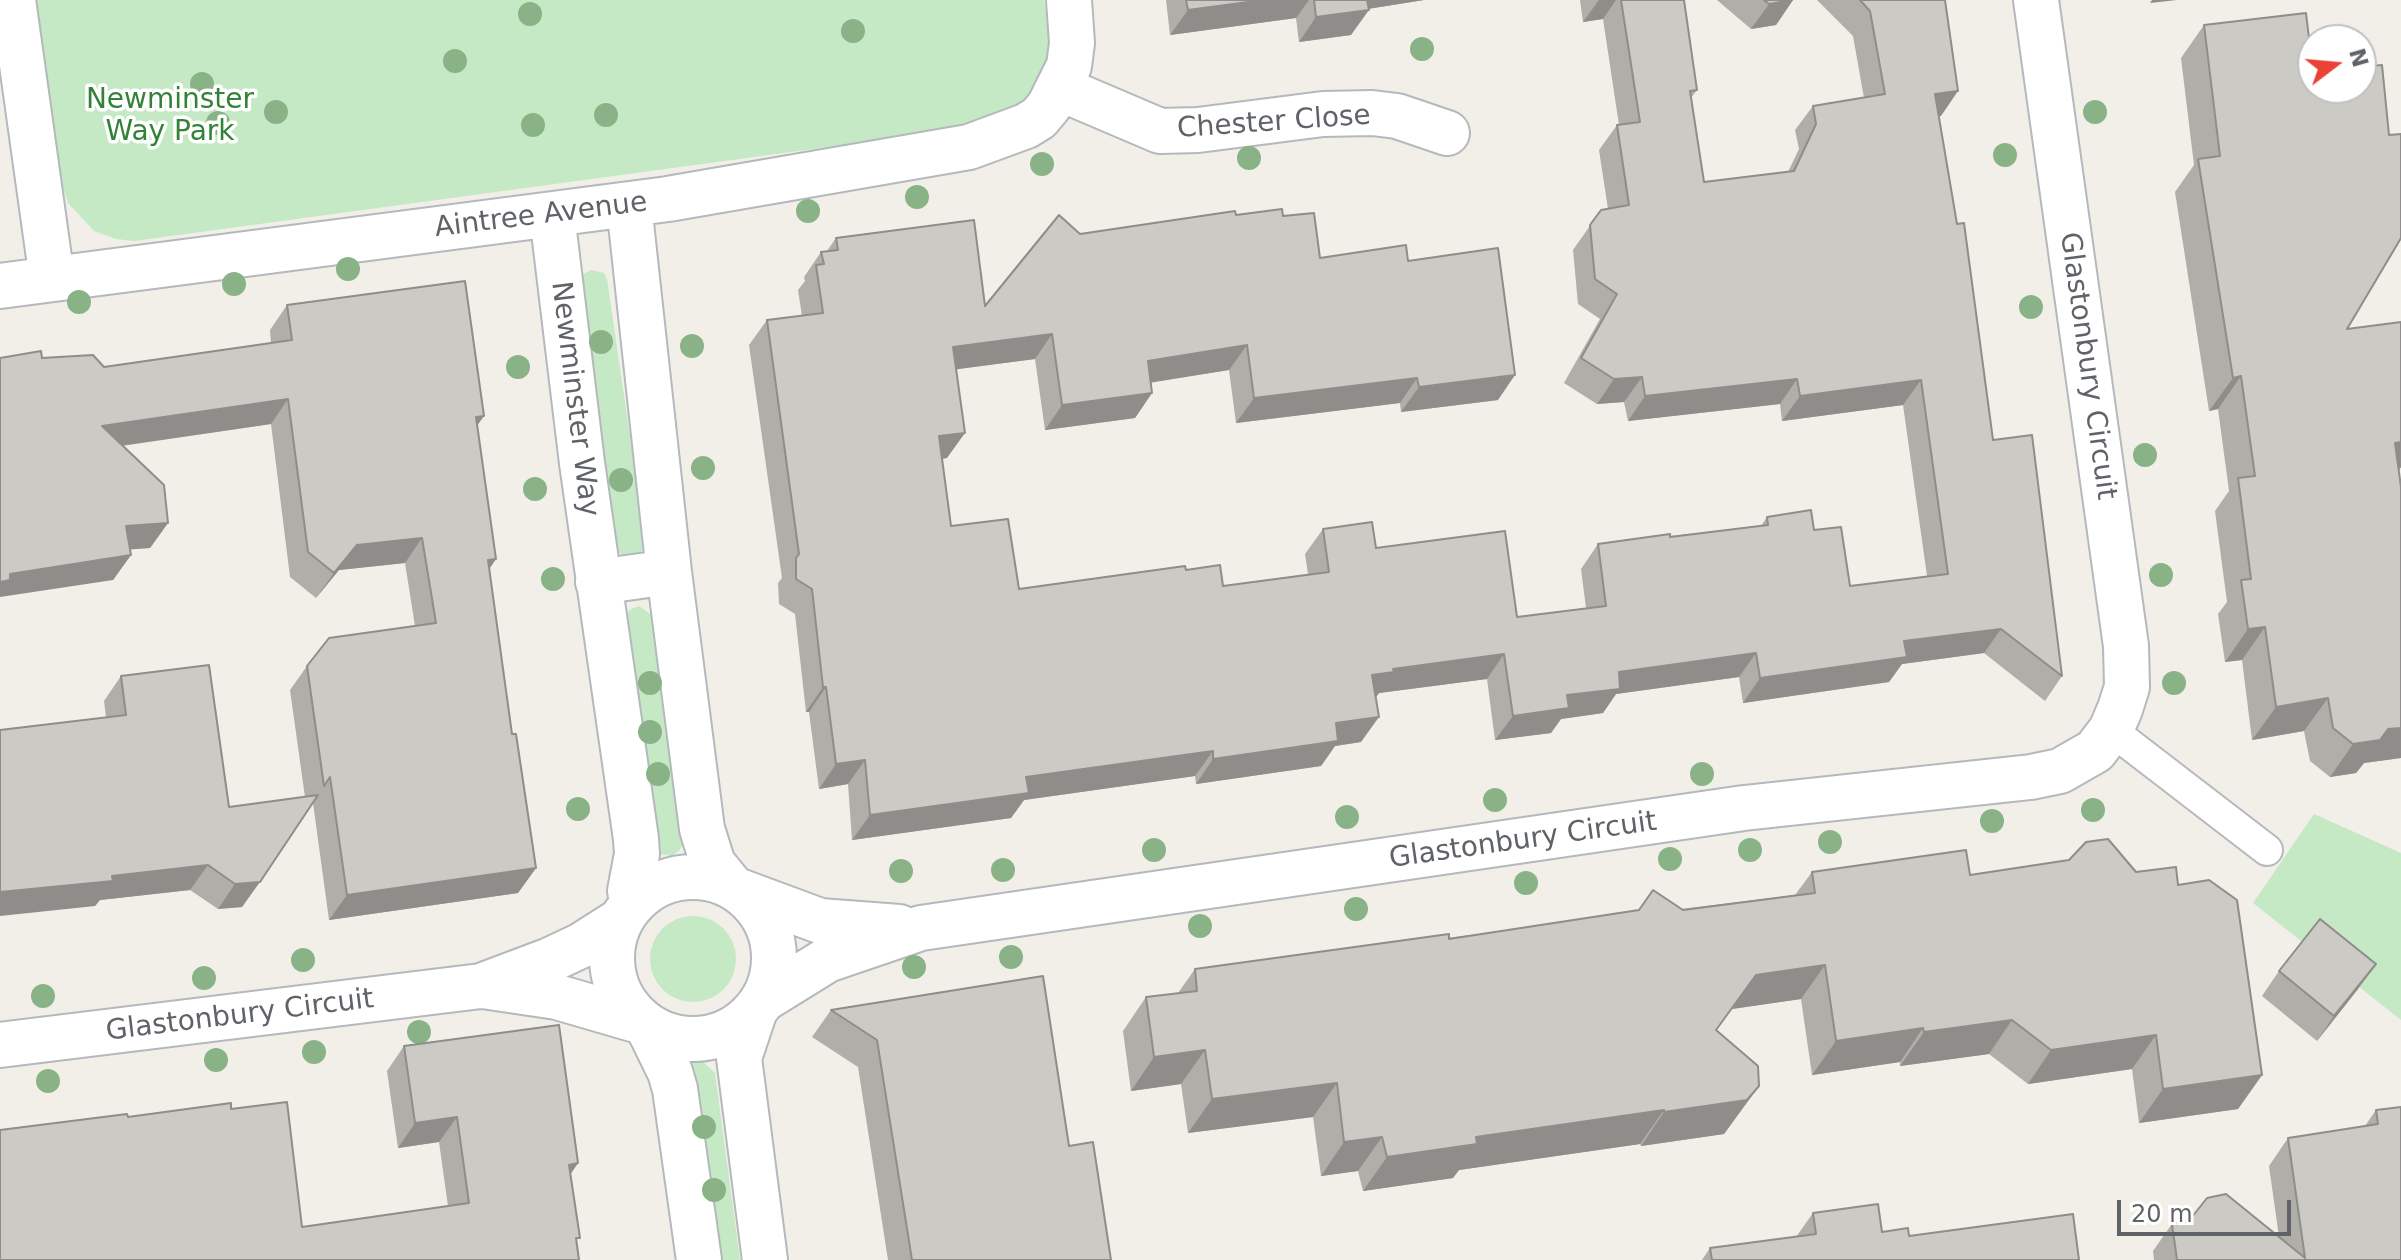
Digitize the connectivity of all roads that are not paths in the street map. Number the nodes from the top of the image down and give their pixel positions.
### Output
1 (13, 0) edge
2 (1069, 0) edge
3 (2036, 0) edge
4 (1059, 88) junction
5 (1447, 133) dead end
6 (629, 205) junction
7 (552, 215) junction
8 (52, 279) junction
9 (0, 286) edge
10 (669, 572) junction
11 (598, 582) junction
12 (2111, 730) junction
13 (2267, 850) dead end
14 (735, 889) junction
15 (628, 910) junction
16 (921, 928) junction
17 (481, 986) junction
18 (759, 1006) junction
19 (645, 1024) junction
20 (0, 1045) edge
21 (699, 1260) edge
22 (765, 1260) edge

1 - 8 street
2 - 4 street, Aintree Avenue
3 - 12 street, Glastonbury Circuit
4 - 5 street, Chester Close
4 - 6 street, Aintree Avenue
6 - 7 street, Aintree Avenue
6 - 10 street
7 - 8 street, Aintree Avenue
7 - 11 street, Newminster Way
8 - 9 street, Aintree Avenue
10 - 11 street
10 - 14 street
11 - 15 street, Newminster Way
12 - 13 lane
12 - 16 street, Glastonbury Circuit
14 - 15 street
14 - 16 street, Glastonbury Circuit
14 - 18 street
15 - 17 street, Glastonbury Circuit
15 - 19 street
16 - 18 street, Glastonbury Circuit
17 - 19 street, Glastonbury Circuit
17 - 20 street, Glastonbury Circuit
18 - 19 street
18 - 22 street
19 - 21 street

